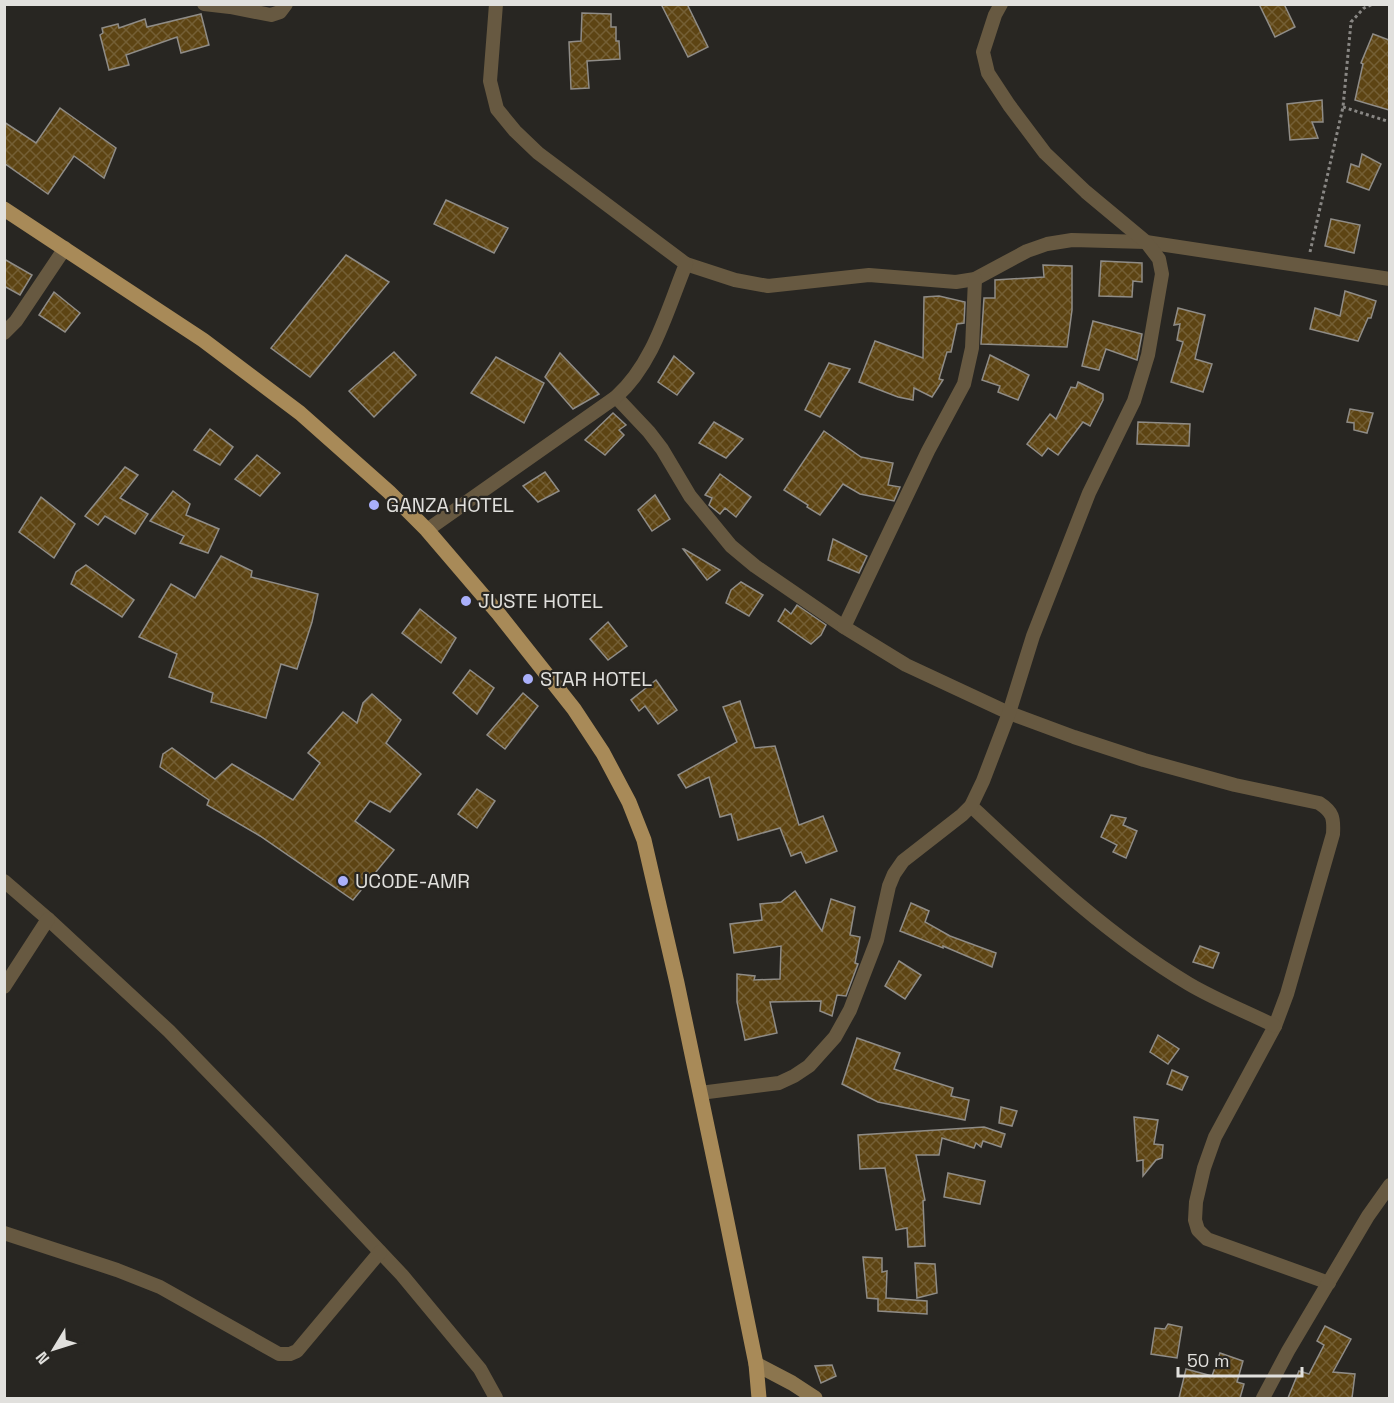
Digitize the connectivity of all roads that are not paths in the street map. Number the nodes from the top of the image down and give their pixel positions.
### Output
1 (204, 4) edge
2 (286, 4) edge
3 (496, 4) edge
4 (1001, 4) edge
5 (4, 209) edge
6 (1146, 242) junction
7 (65, 248) junction
8 (686, 264) junction
9 (975, 279) junction
10 (1389, 279) edge
11 (4, 333) edge
12 (616, 397) junction
13 (428, 530) junction
14 (844, 627) junction
15 (1009, 713) junction
16 (971, 806) junction
17 (4, 881) edge
18 (48, 919) junction
19 (4, 987) edge
20 (1275, 1026) junction
21 (700, 1094) junction
22 (1389, 1185) edge
23 (4, 1233) edge
24 (380, 1252) junction
25 (1329, 1283) junction
26 (756, 1364) junction
27 (496, 1398) edge
28 (759, 1398) edge
29 (814, 1398) edge
30 (1263, 1398) edge

1 - 2 street
3 - 8 street
4 - 6 street
5 - 7 main road
6 - 9 street
6 - 10 street
6 - 15 street
7 - 11 street
7 - 13 main road
8 - 9 street
8 - 12 street
9 - 14 street
12 - 13 street
12 - 14 street
13 - 21 main road
14 - 15 street
15 - 16 street
15 - 20 street
16 - 20 street
16 - 21 street
17 - 18 street
18 - 19 street
18 - 24 street
20 - 25 street
21 - 26 main road
22 - 25 street
23 - 24 street
24 - 27 street
25 - 30 street
26 - 28 main road
26 - 29 street

